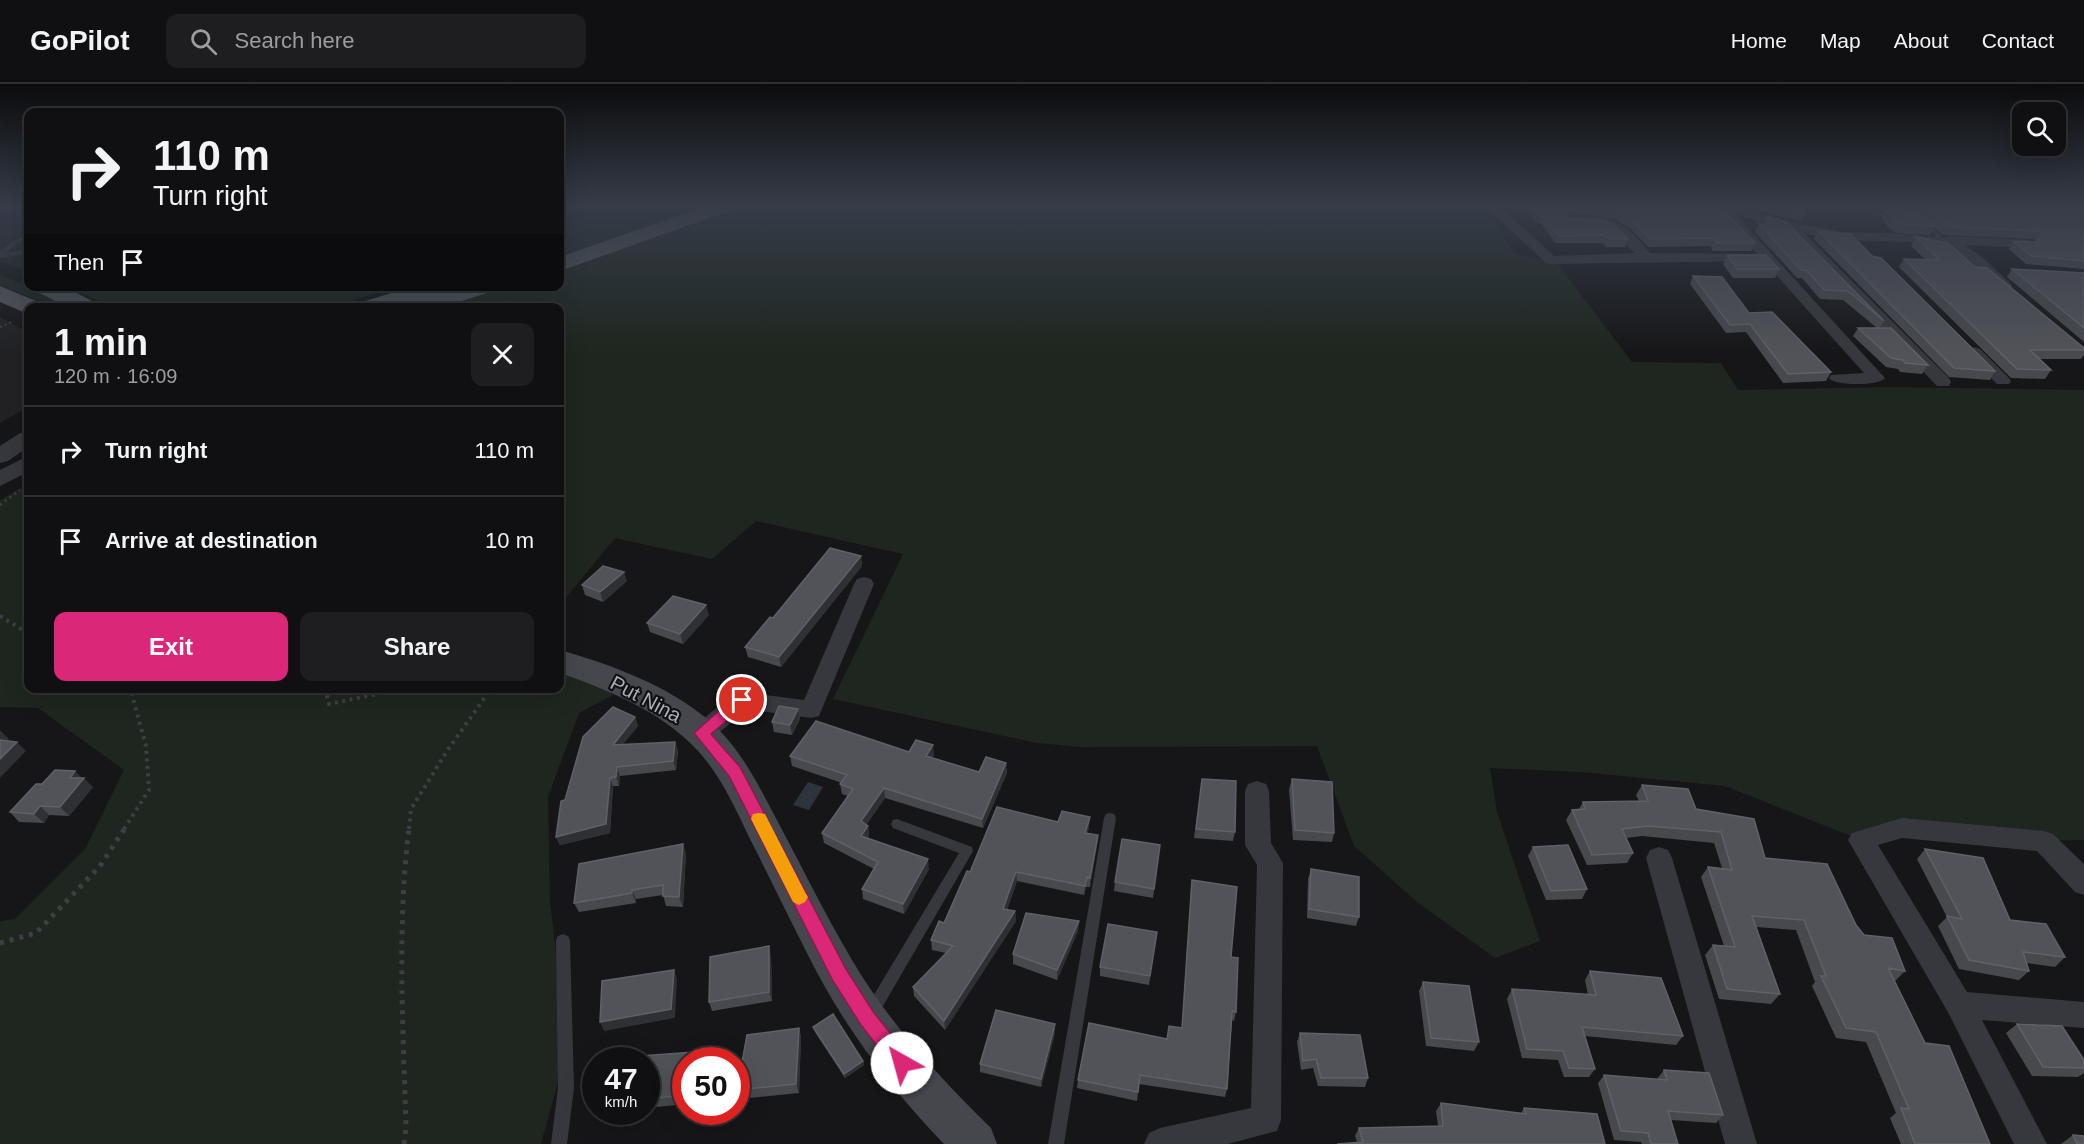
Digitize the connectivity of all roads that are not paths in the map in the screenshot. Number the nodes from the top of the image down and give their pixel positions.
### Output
1 (11, 255) edge
2 (20, 255) edge
3 (1546, 255) edge
4 (1820, 255) edge
5 (1970, 255) edge
6 (1646, 257) joint
7 (1769, 257) joint
8 (1982, 267) junction
9 (2005, 269) dead end
10 (8, 272) edge
11 (53, 291) edge
12 (424, 291) edge
13 (470, 291) edge
14 (2016, 296) edge
15 (78, 303) edge
16 (384, 303) edge
17 (430, 303) edge
18 (24, 311) edge
19 (1960, 339) edge
20 (1837, 378) dead end
21 (2003, 381) dead end
22 (1944, 382) dead end
23 (24, 441) edge
24 (24, 446) edge
25 (0, 456) edge
26 (24, 466) edge
27 (24, 480) edge
28 (0, 481) edge
29 (864, 584) dead end
30 (564, 663) edge
31 (701, 733) junction
32 (1257, 791) dead end
33 (1110, 818) dead end
34 (897, 824) dead end
35 (1659, 858) dead end
36 (2084, 884) edge
37 (563, 940) dead end
38 (1959, 1005) junction
39 (2084, 1015) edge
40 (867, 1019) junction
41 (559, 1144) edge
42 (975, 1144) edge
43 (1056, 1144) edge
44 (1160, 1144) edge
45 (1741, 1144) edge
46 (2031, 1144) edge

1 - 10 lane
2 - 10 lane
3 - 6 street
4 - 22 street
5 - 8 street
6 - 7 street
7 - 20 street
8 - 9 street
8 - 14 street
10 - 18 main road
11 - 15 main road
12 - 16 main road
13 - 17 main road
19 - 21 street
23 - 25 street
24 - 25 street
26 - 28 street
27 - 28 street
29 - 31 street
30 - 31 main road, Put Nina
31 - 40 main road, Put Nina
32 - 44 street
33 - 43 lane
34 - 40 lane
35 - 45 street
36 - 38 street
37 - 41 lane
38 - 39 street
38 - 46 street
40 - 42 main road, Put Nina

